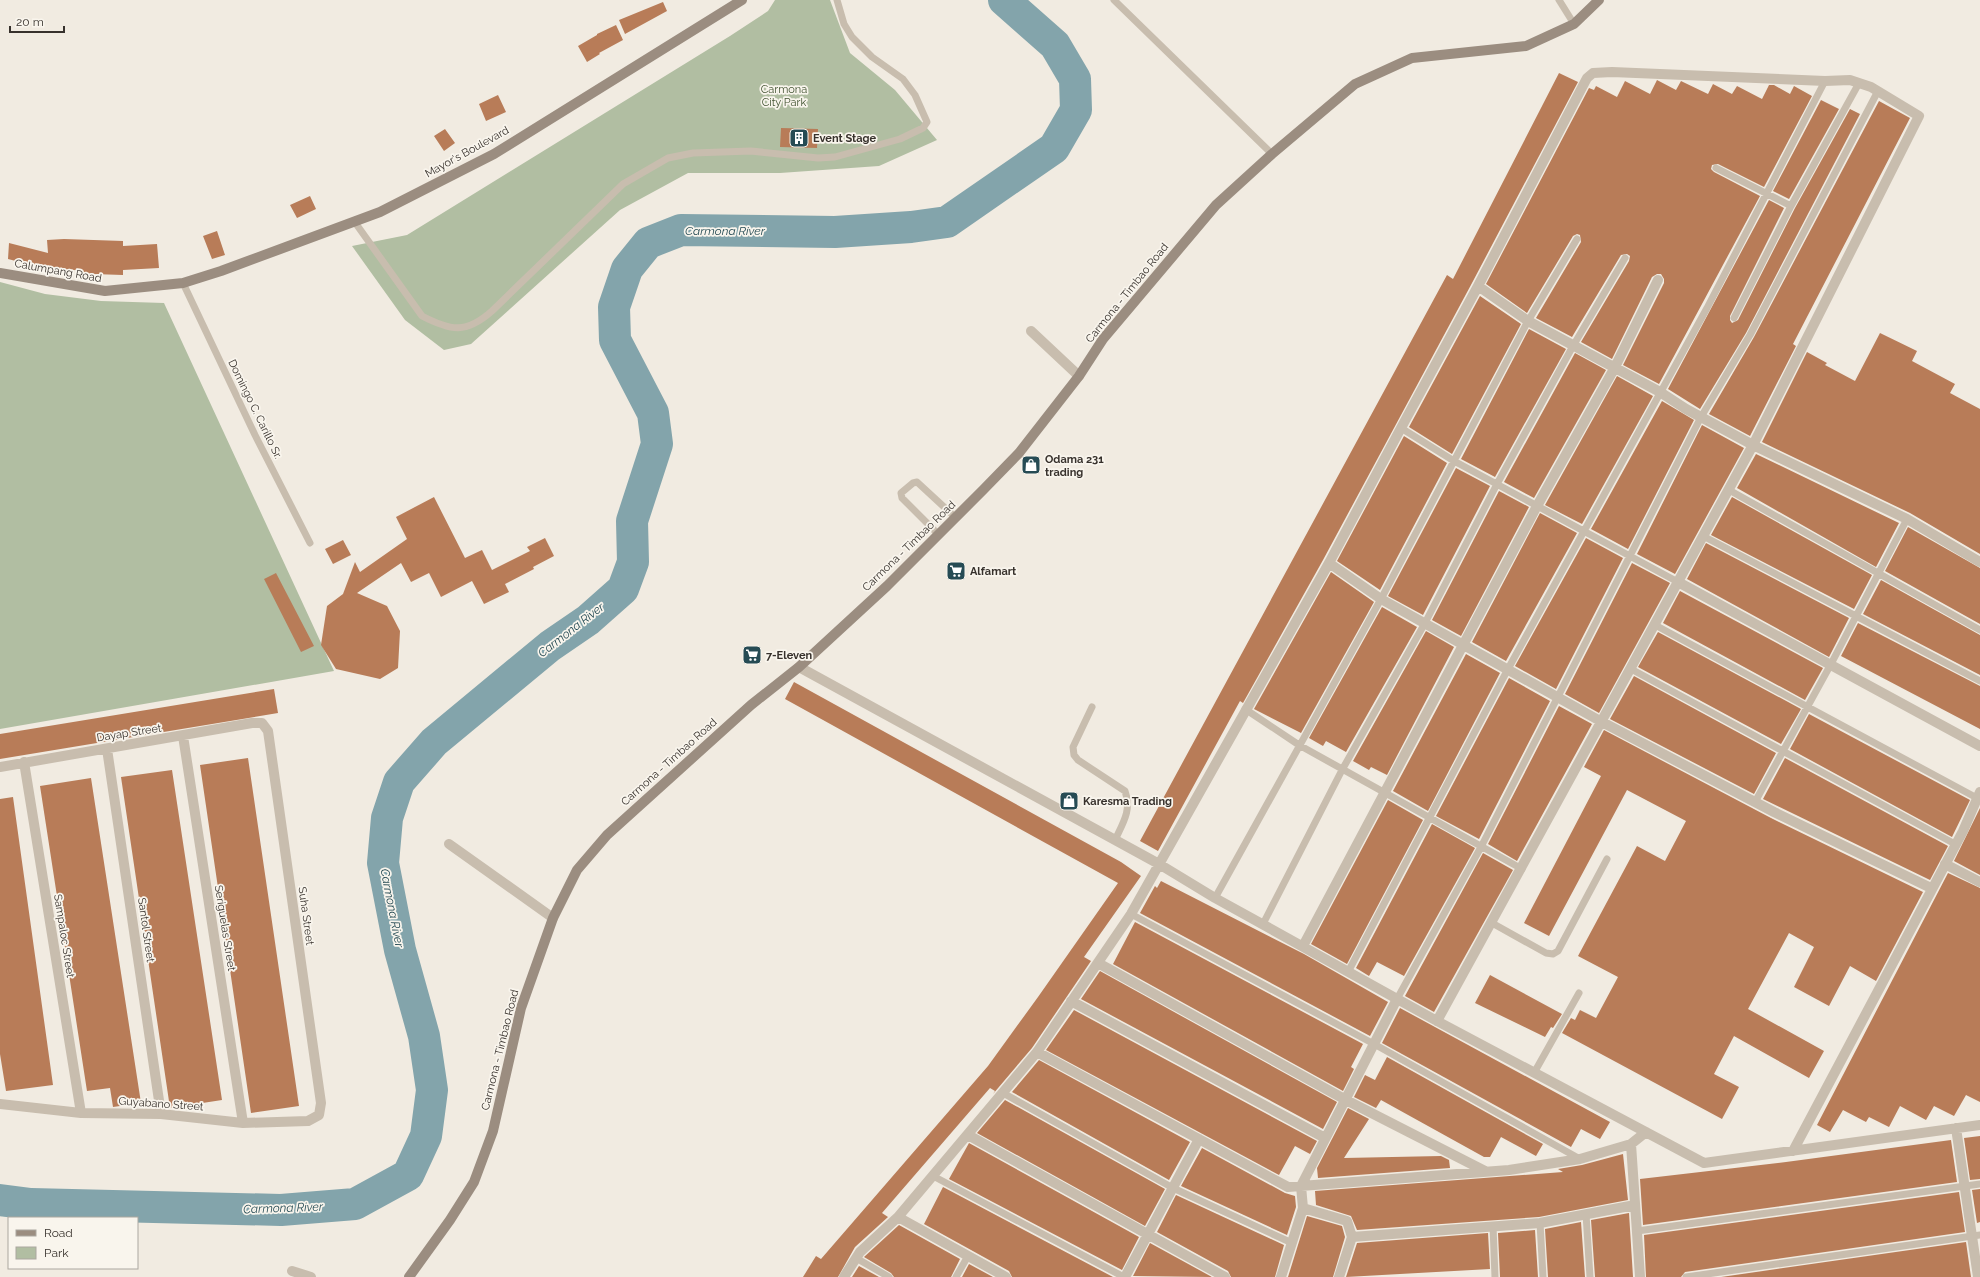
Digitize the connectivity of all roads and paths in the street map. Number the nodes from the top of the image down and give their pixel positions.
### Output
1 (742, 0) edge
2 (837, 0) edge
3 (1114, 0) edge
4 (1559, 0) edge
5 (1599, 0) edge
6 (1574, 24) junction
7 (1825, 81) junction
8 (1859, 83) junction
9 (1878, 91) junction
10 (1272, 154) junction
11 (1716, 168) dead end
12 (1765, 193) junction
13 (1791, 206) junction
14 (354, 222) junction
15 (1577, 239) dead end
16 (1625, 258) dead end
17 (0, 273) edge
18 (1658, 280) dead end
19 (183, 283) junction
20 (1478, 286) junction
21 (1734, 318) dead end
22 (1528, 321) junction
23 (1031, 331) dead end
24 (1573, 346) junction
25 (1614, 369) junction
26 (1079, 376) junction
27 (1660, 392) junction
28 (1702, 418) junction
29 (1401, 428) junction
30 (1753, 445) junction
31 (1454, 461) junction
32 (1497, 484) junction
33 (1729, 490) junction
34 (1537, 506) junction
35 (956, 518) junction
36 (1906, 519) junction
37 (1584, 533) junction
38 (939, 534) junction
39 (1703, 536) junction
40 (310, 542) dead end
41 (1629, 556) junction
42 (1980, 562) edge
43 (1329, 563) junction
44 (1879, 573) junction
45 (1678, 582) junction
46 (1381, 599) junction
47 (1856, 615) junction
48 (1425, 623) junction
49 (1655, 625) junction
50 (1980, 630) edge
51 (1463, 644) junction
52 (1831, 664) junction
53 (799, 667) junction
54 (1631, 668) junction
55 (1508, 669) junction
56 (1980, 681) edge
57 (1558, 697) junction
58 (1092, 707) dead end
59 (1808, 707) junction
60 (1245, 709) junction
61 (1602, 722) junction
62 (262, 723) joint
63 (183, 736) junction
64 (1299, 745) junction
65 (1980, 746) edge
66 (107, 749) junction
67 (1784, 751) junction
68 (24, 762) junction
69 (0, 767) edge
70 (1342, 770) junction
71 (1385, 794) junction
72 (1979, 795) edge
73 (1756, 802) junction
74 (1429, 819) junction
75 (1115, 840) junction
76 (449, 844) dead end
77 (1955, 844) junction
78 (1481, 847) junction
79 (1607, 859) dead end
80 (1159, 864) junction
81 (1945, 864) junction
82 (1522, 869) junction
83 (1980, 882) edge
84 (1931, 888) junction
85 (1215, 898) junction
86 (1131, 914) junction
87 (553, 918) junction
88 (1492, 923) junction
89 (1263, 924) junction
90 (1303, 946) junction
91 (1098, 962) junction
92 (1348, 972) junction
93 (1579, 994) dead end
94 (1397, 999) junction
95 (1071, 1001) junction
96 (1437, 1022) junction
97 (1374, 1044) junction
98 (1037, 1052) junction
99 (1534, 1073) junction
100 (1003, 1093) junction
101 (1346, 1100) junction
102 (0, 1104) edge
103 (81, 1113) junction
104 (161, 1114) junction
105 (319, 1115) joint
106 (243, 1123) junction
107 (1980, 1125) edge
108 (1956, 1128) junction
109 (1646, 1132) junction
110 (968, 1135) junction
111 (1325, 1138) junction
112 (1199, 1139) junction
113 (1631, 1144) junction
114 (1793, 1151) junction
115 (1580, 1158) junction
116 (1486, 1172) junction
117 (933, 1176) junction
118 (1980, 1184) edge
119 (1301, 1186) junction
120 (1965, 1186) junction
121 (1173, 1188) junction
122 (1635, 1205) junction
123 (1303, 1208) junction
124 (1586, 1214) junction
125 (898, 1218) junction
126 (1540, 1222) junction
127 (1493, 1226) junction
128 (1637, 1231) junction
129 (1148, 1235) junction
130 (1976, 1235) edge
131 (1352, 1236) junction
132 (1292, 1243) junction
133 (968, 1256) junction
134 (856, 1258) junction
135 (292, 1271) dead end
136 (311, 1277) edge
137 (409, 1277) edge
138 (844, 1277) edge
139 (890, 1277) edge
140 (956, 1277) edge
141 (1006, 1277) edge
142 (1124, 1277) edge
143 (1225, 1277) edge
144 (1281, 1277) edge
145 (1339, 1277) edge
146 (1495, 1277) edge
147 (1543, 1277) edge
148 (1590, 1277) edge
149 (1640, 1277) edge
150 (1686, 1277) edge
151 (1978, 1277) edge

1 - 14 main road, Mayor's Boulevard
2 - 14 lane
3 - 10 lane
4 - 6 lane
5 - 6 main road, Carmona - Timbao Road
6 - 10 main road, Carmona - Timbao Road
7 - 8 street
7 - 12 lane
7 - 20 street
8 - 9 street
8 - 13 lane
9 - 28 lane
9 - 30 street
10 - 26 main road, Carmona - Timbao Road
11 - 12 lane
12 - 13 lane
12 - 27 lane
13 - 21 lane
14 - 19 main road, Mayor's Boulevard
15 - 22 lane
16 - 24 lane
17 - 19 main road, Calumpang Road
18 - 25 street
19 - 40 lane, Domingo C. Carillo Sr.
20 - 22 street
20 - 29 street
22 - 24 street
22 - 31 lane
23 - 26 street
24 - 25 street
24 - 32 lane
25 - 27 street
25 - 34 street
26 - 35 main road, Carmona - Timbao Road
27 - 28 street
27 - 37 lane
28 - 30 street
28 - 41 lane
29 - 31 lane
29 - 43 street
30 - 33 street
30 - 36 street
31 - 32 lane
31 - 46 lane
32 - 34 lane
32 - 48 lane
33 - 39 street
33 - 44 lane
34 - 37 lane
34 - 51 street
35 - 38 main road, Carmona - Timbao Road
35 - 38 lane
36 - 42 street
36 - 44 lane
37 - 41 lane
37 - 55 lane
38 - 53 main road, Carmona - Timbao Road
39 - 45 street
39 - 47 lane
41 - 45 lane
41 - 57 lane
43 - 46 street
43 - 60 street
44 - 47 lane
44 - 50 lane
45 - 49 street
45 - 52 street
46 - 48 street
46 - 64 lane
47 - 52 lane
47 - 56 lane
48 - 51 street
48 - 70 lane
49 - 54 street
49 - 59 lane
51 - 55 street
51 - 71 street
52 - 59 lane
52 - 65 street
53 - 75 street
53 - 87 main road, Carmona - Timbao Road
54 - 61 street
54 - 67 lane
55 - 57 street
55 - 74 lane
57 - 61 street
57 - 78 lane
58 - 75 lane
59 - 67 lane
59 - 72 lane
60 - 64 lane
60 - 80 street
61 - 73 street
61 - 82 street
62 - 63 street, Dayap Street
62 - 105 street, Suha Street
63 - 66 street, Dayap Street
63 - 106 street, Seriguelas Street
64 - 70 lane
64 - 85 lane
66 - 68 street, Dayap Street
66 - 104 street, Santol Street
67 - 73 lane
67 - 77 lane
68 - 69 street, Dayap Street
68 - 103 street, Sampaloc Street
70 - 71 lane
70 - 89 lane
71 - 74 lane
71 - 90 street
72 - 77 street
73 - 84 street
74 - 78 lane
74 - 92 lane
75 - 80 street
76 - 87 street
77 - 81 street
78 - 82 lane
78 - 94 lane
79 - 88 lane
80 - 85 street
80 - 86 street
81 - 83 street
81 - 84 street
82 - 88 street
84 - 114 street
85 - 89 street
86 - 91 street
86 - 97 lane
87 - 137 main road, Carmona - Timbao Road
88 - 96 street
89 - 90 street
90 - 92 street
91 - 95 street
91 - 101 street
92 - 94 street
93 - 99 lane
94 - 96 street
94 - 97 street
95 - 98 street
95 - 111 street
96 - 99 street
97 - 101 street
97 - 115 lane
98 - 100 street
98 - 112 street
99 - 109 street
100 - 110 street
100 - 121 lane
101 - 111 street
101 - 116 street
102 - 103 street, Guyabano Street
103 - 104 street, Guyabano Street
104 - 106 street, Guyabano Street
105 - 106 street, Guyabano Street
107 - 108 street
108 - 114 street
108 - 120 street
109 - 113 street
109 - 114 street
110 - 117 street
110 - 129 street
111 - 119 street
112 - 119 street
112 - 121 street
113 - 115 street
113 - 122 street
115 - 116 street
116 - 119 street
117 - 125 street
117 - 142 lane
118 - 120 lane
119 - 123 street
120 - 128 lane
120 - 130 street
121 - 129 street
121 - 132 lane
122 - 124 street
122 - 128 street
123 - 131 street
123 - 132 street
124 - 126 street
124 - 148 lane
125 - 133 street
125 - 134 street
126 - 127 street
126 - 147 lane
127 - 131 street
127 - 146 lane
128 - 149 street
129 - 142 street
129 - 143 street
130 - 150 lane
130 - 151 street
131 - 145 street
132 - 144 street
133 - 140 lane
133 - 141 street
134 - 138 street
134 - 139 lane
135 - 136 street

